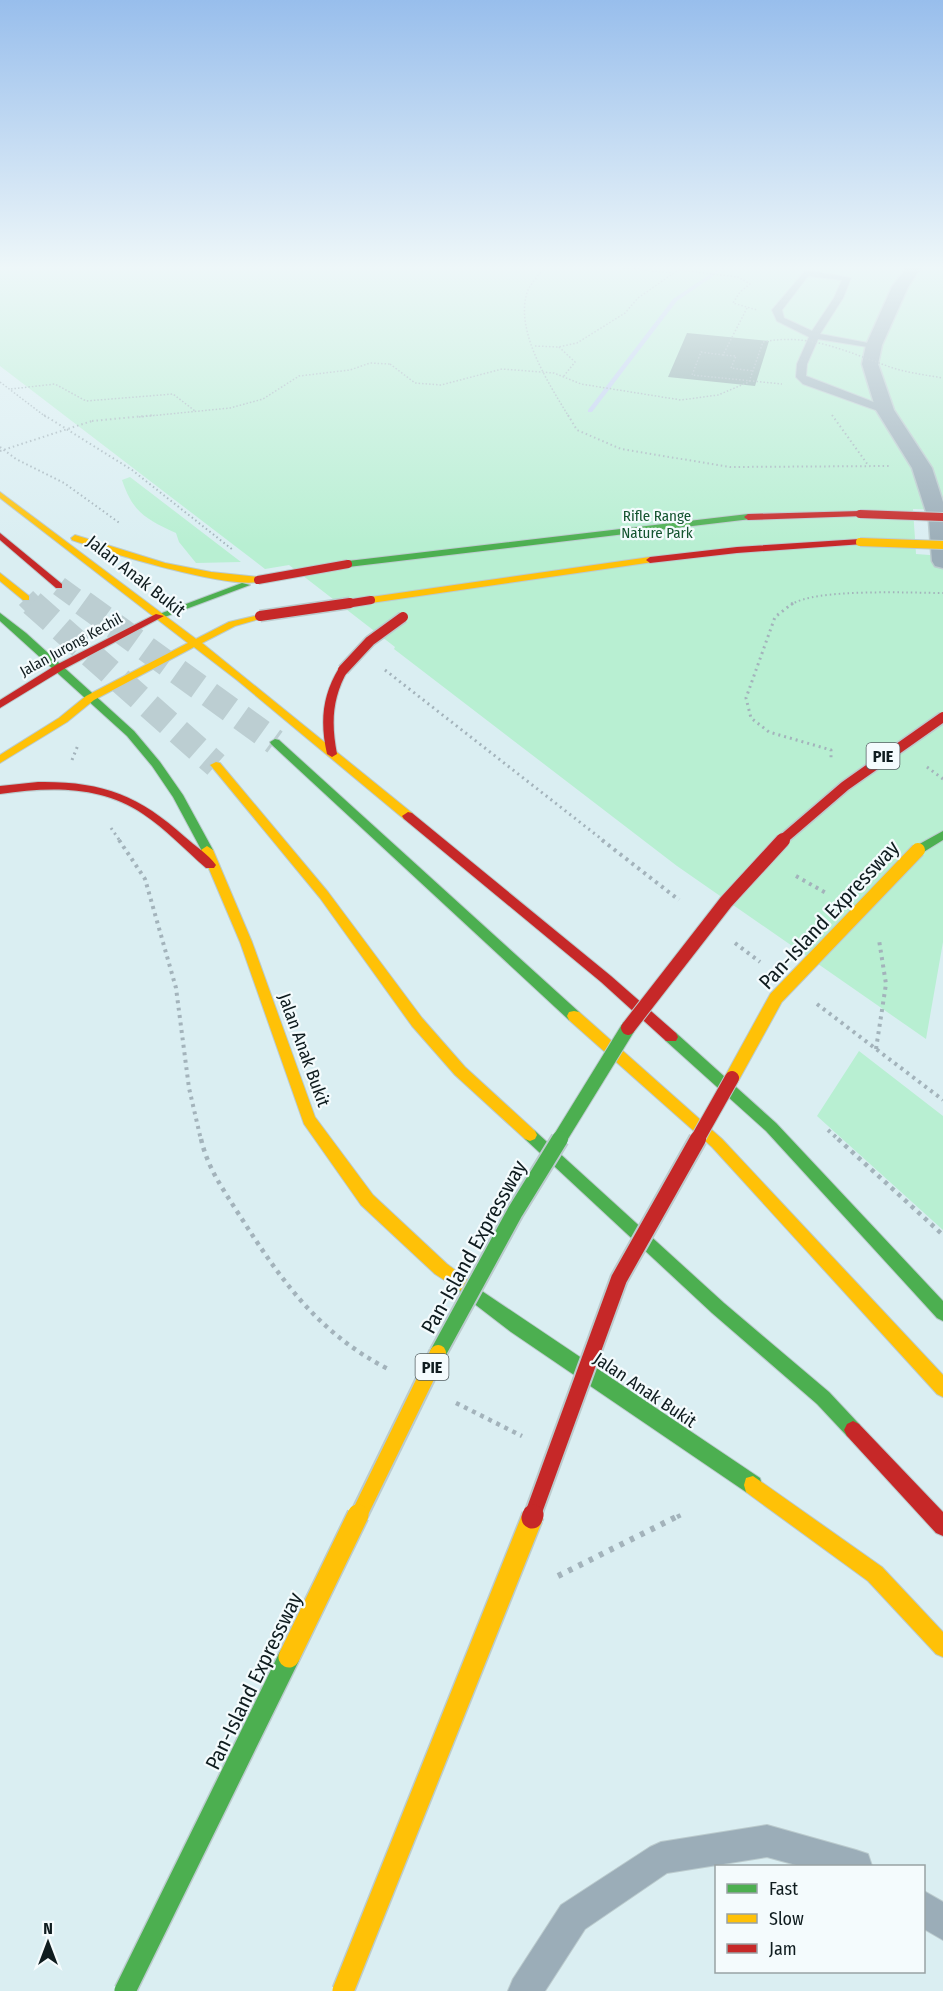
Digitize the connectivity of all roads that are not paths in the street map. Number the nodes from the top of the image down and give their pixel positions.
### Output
1 (804, 360) edge
2 (871, 360) edge
3 (885, 410) junction
4 (0, 494) edge
5 (943, 517) edge
6 (38, 521) junction
7 (0, 536) edge
8 (943, 545) edge
9 (682, 555) junction
10 (943, 561) edge
11 (0, 576) edge
12 (258, 580) junction
13 (590, 583) dead end
14 (59, 586) tunnel mouth
15 (26, 598) tunnel mouth
16 (419, 613) dead end
17 (0, 616) edge
18 (159, 616) junction
19 (195, 643) junction
20 (60, 667) junction
21 (90, 698) junction
22 (0, 705) edge
23 (943, 717) edge
24 (275, 742) tunnel mouth
25 (332, 754) junction
26 (0, 760) edge
27 (216, 765) tunnel mouth
28 (0, 790) edge
29 (943, 835) edge
30 (216, 870) junction
31 (943, 1313) edge
32 (943, 1388) edge
33 (943, 1526) edge
34 (943, 1647) edge
35 (853, 1865) edge
36 (925, 1909) edge
37 (943, 1923) edge
38 (124, 1991) edge
39 (343, 1991) edge
40 (525, 1991) edge

1 - 3 lane
2 - 3 street
3 - 10 street
4 - 6 main road, Jalan Anak Bukit
5 - 12 main road, bridge
6 - 12 main road
6 - 18 main road, Jalan Anak Bukit
7 - 14 main road
8 - 9 main road, bridge
9 - 13 main road
9 - 19 main road, bridge
11 - 15 main road
12 - 18 main road, Jalan Jurong Kechil
16 - 25 main road, bridge
17 - 20 main road, Jalan Anak Bukit
18 - 19 main road, Jalan Anak Bukit
18 - 20 main road, Jalan Jurong Kechil
19 - 21 main road
19 - 25 main road, Jalan Anak Bukit
20 - 21 main road, Jalan Anak Bukit
20 - 22 main road, Jalan Jurong Kechil
21 - 26 main road
21 - 30 main road, Jalan Anak Bukit
23 - 38 main road, Pan-Island Expressway / PIE, bridge
24 - 32 main road
25 - 31 main road, Jalan Anak Bukit
27 - 33 main road
28 - 30 main road
29 - 39 main road, Pan-Island Expressway, bridge
30 - 34 main road, Jalan Anak Bukit
35 - 40 lane
36 - 37 lane

